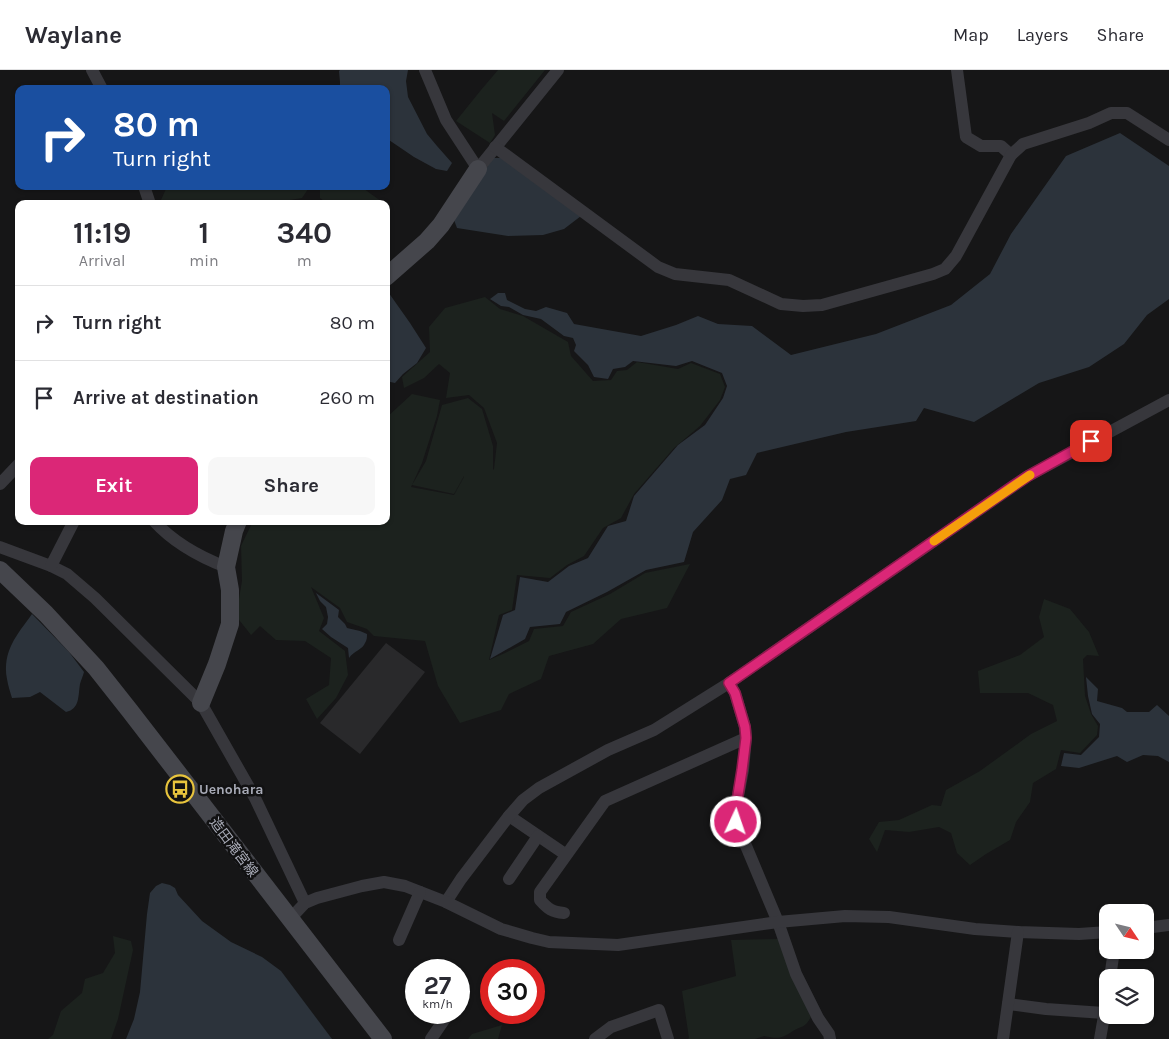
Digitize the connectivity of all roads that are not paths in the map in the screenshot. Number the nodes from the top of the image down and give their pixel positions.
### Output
1 (92, 70) edge
2 (425, 70) edge
3 (558, 70) edge
4 (958, 70) edge
5 (100, 85) edge
6 (1169, 140) edge
7 (495, 146) junction
8 (1012, 155) junction
9 (478, 169) junction
10 (390, 274) edge
11 (1169, 400) edge
12 (15, 468) edge
13 (0, 484) edge
14 (72, 525) edge
15 (159, 525) edge
16 (236, 525) edge
17 (0, 547) edge
18 (51, 566) junction
19 (226, 567) junction
20 (0, 570) edge
21 (729, 683) junction
22 (201, 702) junction
23 (746, 738) junction
24 (509, 816) junction
25 (538, 836) junction
26 (562, 852) dead end
27 (509, 879) dead end
28 (420, 892) junction
29 (446, 902) junction
30 (305, 903) junction
31 (564, 914) dead end
32 (290, 919) junction
33 (778, 922) junction
34 (1169, 925) edge
35 (1154, 927) edge
36 (1018, 932) junction
37 (1099, 933) edge
38 (399, 940) dead end
39 (1008, 1004) junction
40 (1099, 1013) edge
41 (442, 1024) edge
42 (1102, 1024) edge
43 (601, 1038) edge
44 (383, 1039) edge
45 (432, 1039) edge
46 (668, 1039) edge
47 (830, 1039) edge
48 (1003, 1039) edge
49 (1100, 1039) edge

1 - 5 street
2 - 9 street
3 - 7 street
4 - 8 street
6 - 8 street
7 - 8 street
7 - 9 street
9 - 10 main road
11 - 21 street
12 - 13 street
14 - 18 street
15 - 19 street
16 - 19 main road
17 - 18 street
18 - 22 street
19 - 22 main road
20 - 32 main road, 造田滝宮線
21 - 23 street
21 - 24 street
22 - 30 street
23 - 31 street
23 - 33 street
24 - 25 street
24 - 29 street
25 - 26 street
25 - 27 street
28 - 29 street
28 - 30 street
28 - 38 street
29 - 33 street
30 - 32 street
32 - 44 main road, 造田滝宮線
33 - 36 street
33 - 47 street
34 - 35 street
36 - 37 street
36 - 39 street
39 - 40 street
39 - 48 street
41 - 45 street
42 - 49 street
43 - 46 street

